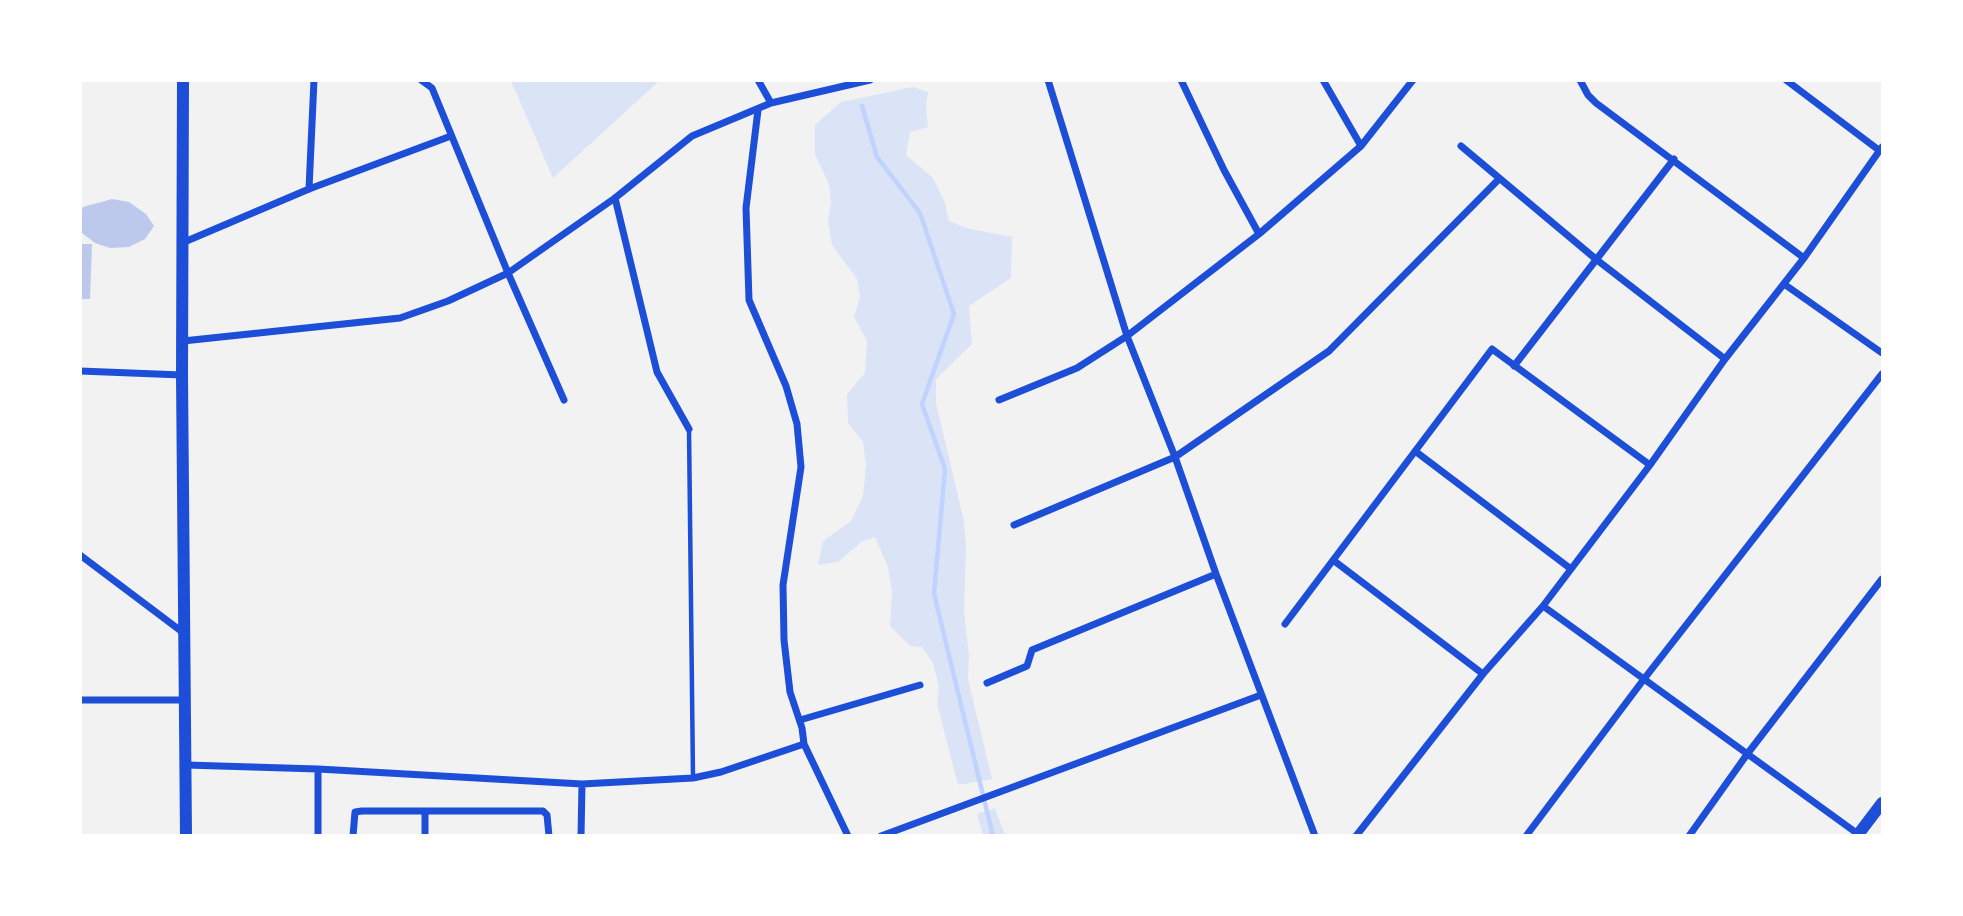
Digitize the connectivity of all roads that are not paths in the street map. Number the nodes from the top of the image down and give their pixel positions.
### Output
1 (183, 80) edge
2 (314, 80) edge
3 (421, 80) edge
4 (758, 80) edge
5 (870, 80) edge
6 (1048, 80) edge
7 (1181, 80) edge
8 (1323, 80) edge
9 (1413, 80) edge
10 (1580, 80) edge
11 (1786, 80) edge
12 (771, 103) junction
13 (758, 110) junction
14 (451, 136) junction
15 (1361, 146) junction
16 (1461, 146) dead end
17 (1881, 149) edge
18 (1674, 159) junction
19 (1499, 179) junction
20 (309, 189) junction
21 (615, 198) junction
22 (1258, 234) junction
23 (182, 243) junction
24 (1804, 258) junction
25 (1597, 260) junction
26 (508, 272) junction
27 (1784, 284) junction
28 (1127, 336) junction
29 (183, 341) junction
30 (1882, 353) edge
31 (1725, 359) junction
32 (1514, 366) junction
33 (80, 371) edge
34 (1882, 374) edge
35 (182, 375) junction
36 (564, 400) dead end
37 (999, 400) dead end
38 (689, 429) joint
39 (1415, 451) junction
40 (1175, 457) junction
41 (1650, 465) junction
42 (1014, 525) dead end
43 (80, 555) edge
44 (1333, 560) junction
45 (1571, 569) junction
46 (1216, 574) junction
47 (1882, 579) edge
48 (1543, 606) junction
49 (1285, 624) dead end
50 (185, 634) junction
51 (1483, 674) junction
52 (1644, 679) junction
53 (987, 683) dead end
54 (920, 685) dead end
55 (1261, 695) junction
56 (80, 700) edge
57 (185, 700) junction
58 (800, 720) junction
59 (804, 744) junction
60 (1748, 753) junction
61 (186, 765) junction
62 (318, 769) junction
63 (693, 778) junction
64 (582, 784) junction
65 (1882, 803) edge
66 (425, 812) junction
67 (186, 835) edge
68 (318, 835) edge
69 (353, 835) edge
70 (425, 835) edge
71 (549, 835) edge
72 (581, 835) edge
73 (848, 835) edge
74 (881, 835) edge
75 (1313, 835) edge
76 (1356, 835) edge
77 (1526, 835) edge
78 (1689, 835) edge
79 (1858, 835) edge

1 - 23 street
2 - 20 street
3 - 14 street
4 - 12 street
5 - 12 street
6 - 28 street
7 - 22 street
8 - 15 street
9 - 15 street
10 - 18 street
11 - 17 street
12 - 13 street
13 - 21 street
13 - 58 street
14 - 20 street
14 - 26 street
15 - 22 street
16 - 19 street
17 - 24 street
18 - 24 street
18 - 25 street
19 - 25 street
19 - 40 street
20 - 23 street
21 - 26 street
21 - 38 street
22 - 28 street
23 - 29 street
24 - 27 street
25 - 31 street
25 - 32 street
26 - 29 street
26 - 36 street
27 - 30 street
27 - 31 street
28 - 37 street
28 - 40 street
29 - 35 street
31 - 41 street
32 - 39 street
32 - 41 street
33 - 35 street
34 - 52 street
35 - 50 street
38 - 63 lane
39 - 44 street
39 - 45 street
40 - 42 street
40 - 46 street
41 - 45 street
43 - 50 street
44 - 49 street
44 - 51 street
45 - 48 street
46 - 53 street
46 - 55 street
47 - 60 street
48 - 51 street
48 - 52 street
50 - 57 street
51 - 76 street
52 - 60 street
52 - 77 street
54 - 58 street
55 - 74 street
55 - 75 street
56 - 57 street
57 - 61 street
58 - 59 street
59 - 63 street
59 - 73 street
60 - 78 street
60 - 79 street
61 - 62 street
61 - 67 street
62 - 64 street
62 - 68 street
63 - 64 street
64 - 72 street
65 - 79 street
66 - 69 street
66 - 70 street
66 - 71 street

